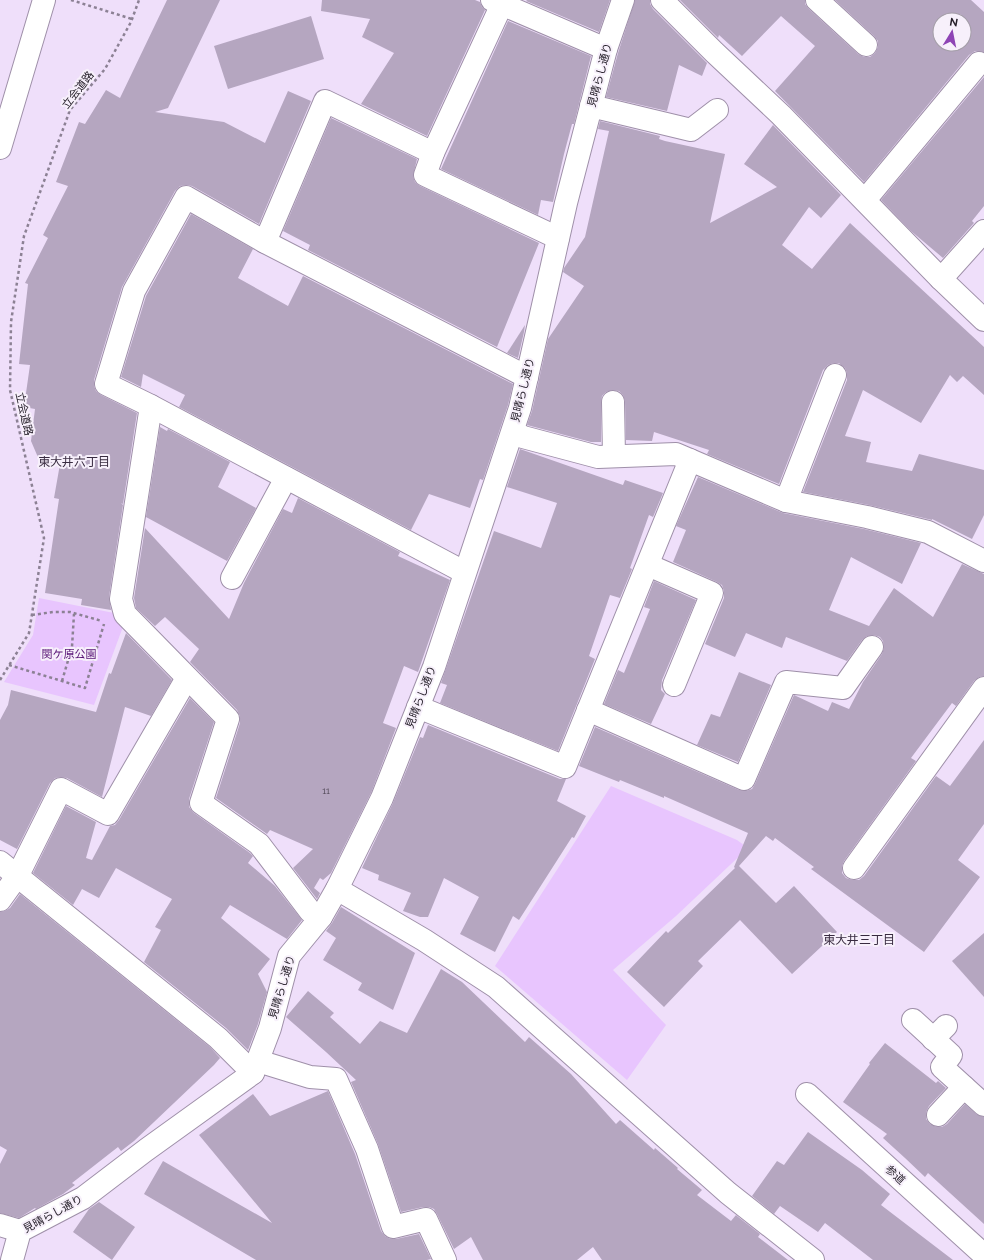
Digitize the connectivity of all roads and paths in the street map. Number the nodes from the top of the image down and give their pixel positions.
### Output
1 (44, 0) edge
2 (71, 0) edge
3 (138, 0) edge
4 (623, 0) edge
5 (662, 0) edge
6 (817, 0) edge
7 (497, 2) edge
8 (132, 19) junction
9 (866, 45) dead end
10 (606, 49) junction
11 (979, 63) dead end
12 (591, 106) junction
13 (717, 110) dead end
14 (0, 148) edge
15 (434, 153) junction
16 (865, 200) junction
17 (984, 231) edge
18 (558, 238) junction
19 (265, 242) junction
20 (941, 278) junction
21 (984, 320) edge
22 (835, 375) dead end
23 (527, 377) junction
24 (613, 402) dead end
25 (151, 406) junction
26 (513, 430) junction
27 (614, 456) junction
28 (690, 460) junction
29 (286, 478) junction
30 (786, 502) junction
31 (984, 561) edge
32 (648, 564) junction
33 (464, 572) junction
34 (232, 578) dead end
35 (74, 614) junction
36 (32, 615) junction
37 (872, 647) dead end
38 (9, 666) junction
39 (187, 678) junction
40 (0, 680) edge
41 (62, 681) junction
42 (674, 685) dead end
43 (984, 688) edge
44 (418, 708) junction
45 (588, 710) junction
46 (0, 862) edge
47 (854, 868) dead end
48 (18, 876) junction
49 (337, 890) junction
50 (0, 900) edge
51 (320, 917) junction
52 (913, 1020) dead end
53 (255, 1067) junction
54 (964, 1087) junction
55 (807, 1094) dead end
56 (984, 1105) edge
57 (938, 1116) dead end
58 (10, 1228) edge
59 (984, 1255) edge
60 (12, 1260) edge
61 (445, 1260) edge
62 (812, 1260) edge

1 - 14 street
2 - 8 path
3 - 8 path, 立会道路
4 - 10 street, 見晴らし通り
5 - 16 street
6 - 9 street
7 - 10 street
7 - 15 street
8 - 36 path, 立会道路
10 - 12 street, 見晴らし通り
11 - 16 street
12 - 13 street
12 - 18 street, 見晴らし通り
15 - 18 street
15 - 19 street
16 - 20 street
17 - 20 street
18 - 23 street, 見晴らし通り
19 - 23 street
19 - 25 street
20 - 21 street
22 - 30 street
23 - 26 street, 見晴らし通り
24 - 27 street
25 - 29 street
25 - 39 street
26 - 27 street
26 - 33 street, 見晴らし通り
27 - 28 street
28 - 30 street
28 - 32 street
29 - 33 street
29 - 34 street
30 - 31 street
32 - 42 street
32 - 45 street
33 - 44 street, 見晴らし通り
35 - 36 path
35 - 41 path
35 - 41 path
36 - 38 path, 立会道路
37 - 45 street
38 - 40 path, 立会道路
38 - 41 path
39 - 48 street
39 - 51 street
43 - 47 street
44 - 45 street
44 - 49 street, 見晴らし通り
46 - 48 street
48 - 50 street
48 - 53 street
49 - 51 street, 見晴らし通り
49 - 62 street
51 - 53 street, 見晴らし通り
52 - 54 street
53 - 58 street, 見晴らし通り
53 - 61 street
54 - 56 street
54 - 57 street
55 - 59 street, 参道
58 - 60 street, 見晴らし通り

